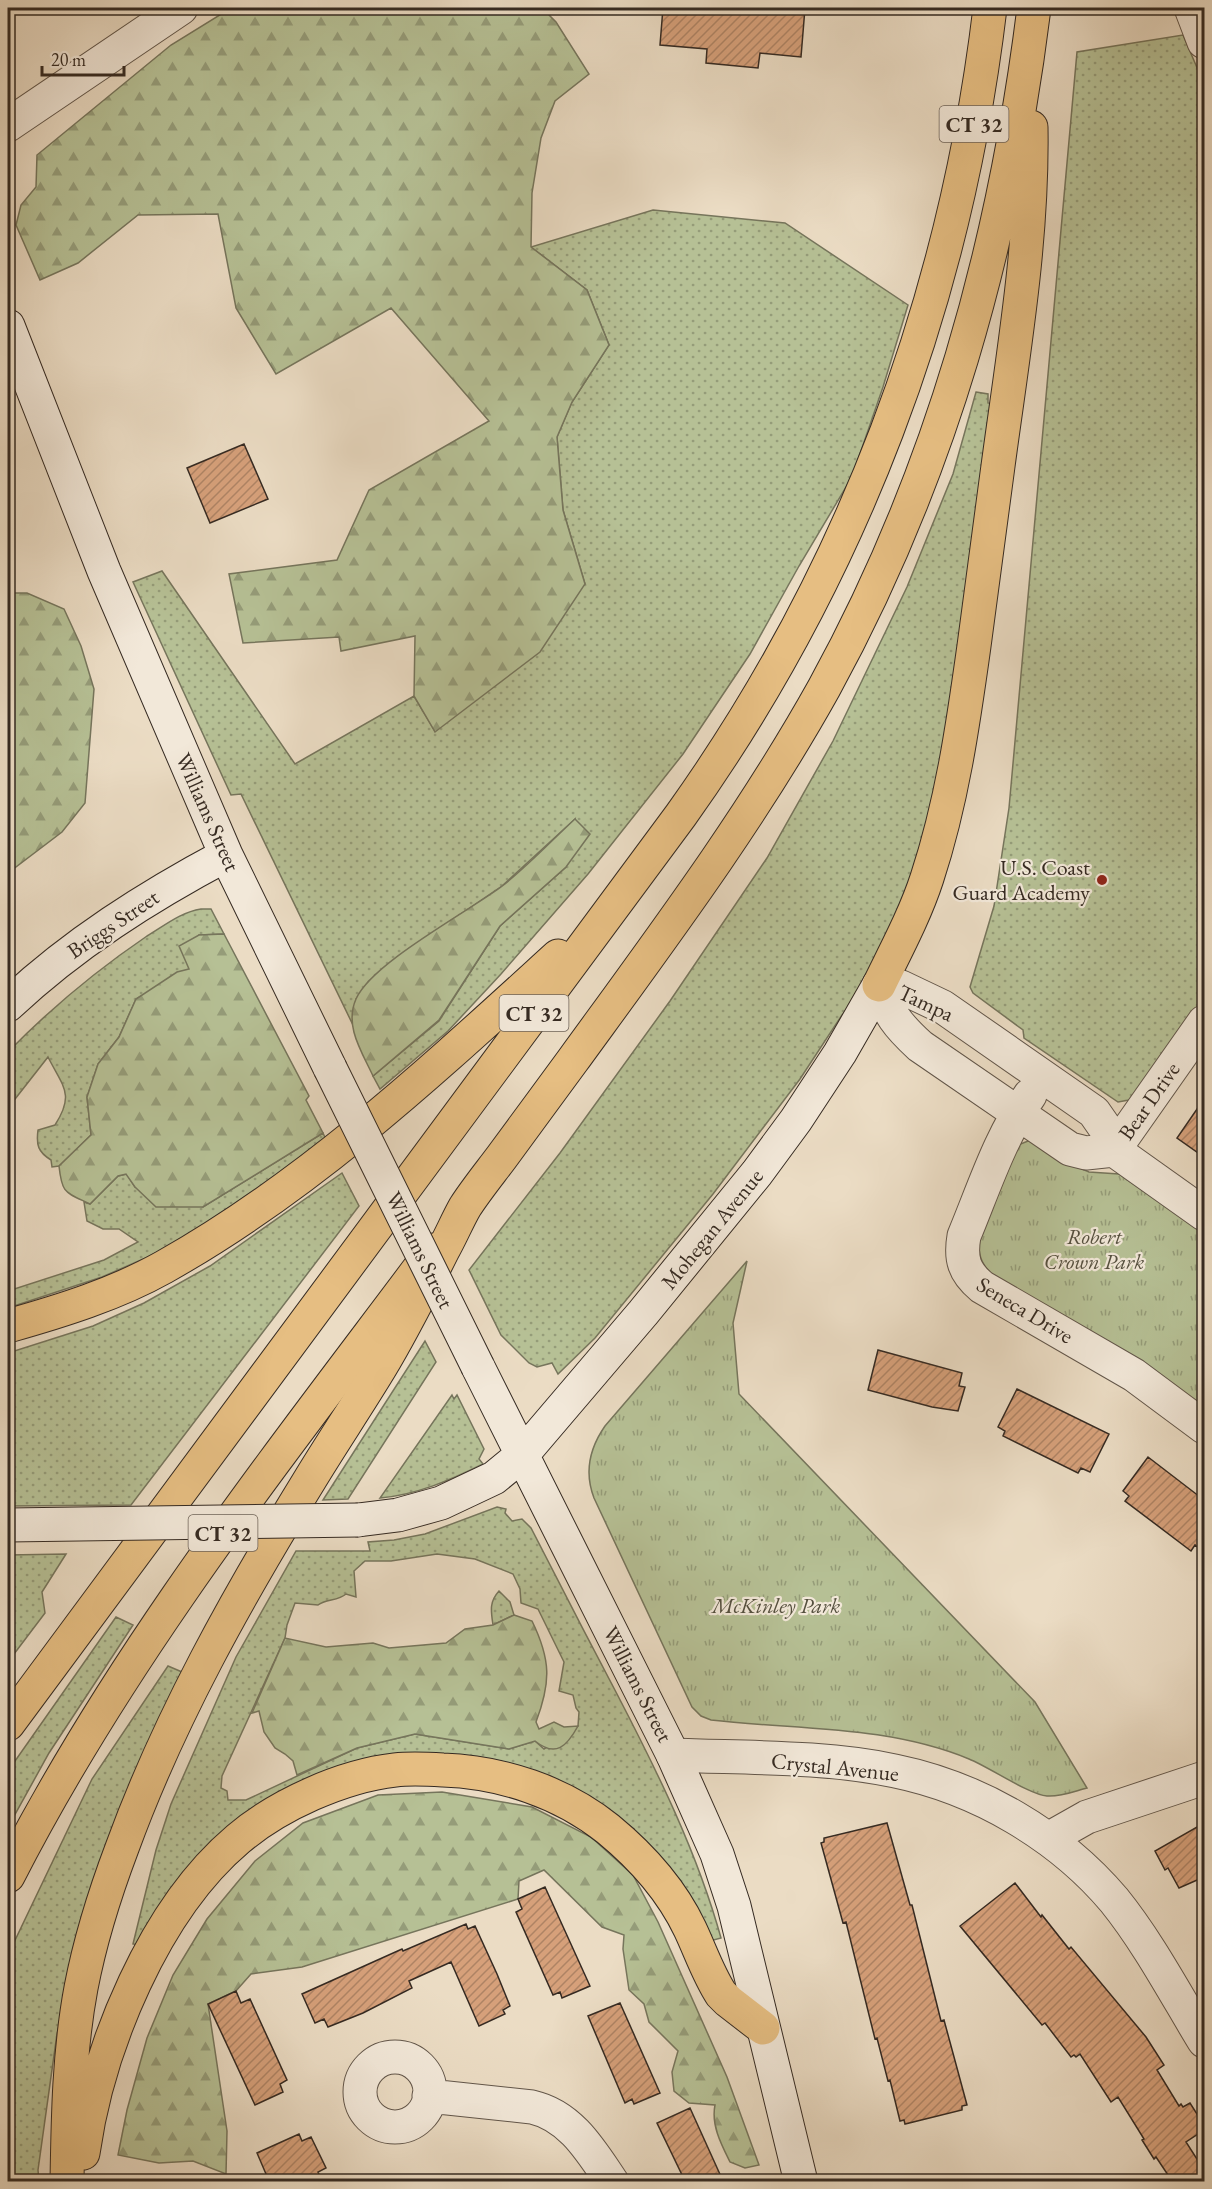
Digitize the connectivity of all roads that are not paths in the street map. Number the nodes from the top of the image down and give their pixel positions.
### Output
1 (181, 8) edge
2 (990, 8) edge
3 (1034, 8) edge
4 (1191, 8) edge
5 (1204, 42) edge
6 (1024, 82) junction
7 (8, 125) edge
8 (8, 326) edge
9 (226, 855) junction
10 (613, 906) junction
11 (879, 985) junction
12 (8, 1005) edge
13 (1204, 1022) edge
14 (1044, 1076) junction
15 (1017, 1113) junction
16 (1114, 1150) junction
17 (464, 1208) junction
18 (1204, 1214) edge
19 (8, 1326) edge
20 (1204, 1427) edge
21 (522, 1455) junction
22 (8, 1525) edge
23 (8, 1724) edge
24 (673, 1755) junction
25 (1204, 1778) edge
26 (1048, 1839) junction
27 (8, 1875) edge
28 (763, 2028) junction
29 (1204, 2041) edge
30 (429, 2096) dead end
31 (67, 2181) edge
32 (78, 2181) edge
33 (612, 2181) edge
34 (801, 2181) edge

1 - 7 street
2 - 10 main road, CT 32
3 - 6 main road, CT 32
4 - 5 street
6 - 11 main road
6 - 17 main road, CT 32
8 - 9 street, Williams Street
9 - 12 street, Briggs Street
9 - 21 street, Williams Street, bridge
10 - 19 main road
10 - 23 main road, CT 32
11 - 14 street, Tampa
11 - 15 street, Tampa
11 - 21 street, Mohegan Avenue
13 - 16 street, Bear Drive
14 - 15 street, Seneca Drive
14 - 16 street, Tampa
15 - 16 street, Tampa
15 - 20 street, Seneca Drive
16 - 18 street
17 - 27 main road, CT 32
17 - 31 main road
21 - 22 street, Mohegan Avenue, bridge
21 - 24 street, Williams Street
24 - 26 street, Crystal Avenue
24 - 28 street, Williams Street
25 - 26 street
26 - 29 street, Crystal Avenue
28 - 32 main road
28 - 34 street, Williams Street
30 - 33 street

